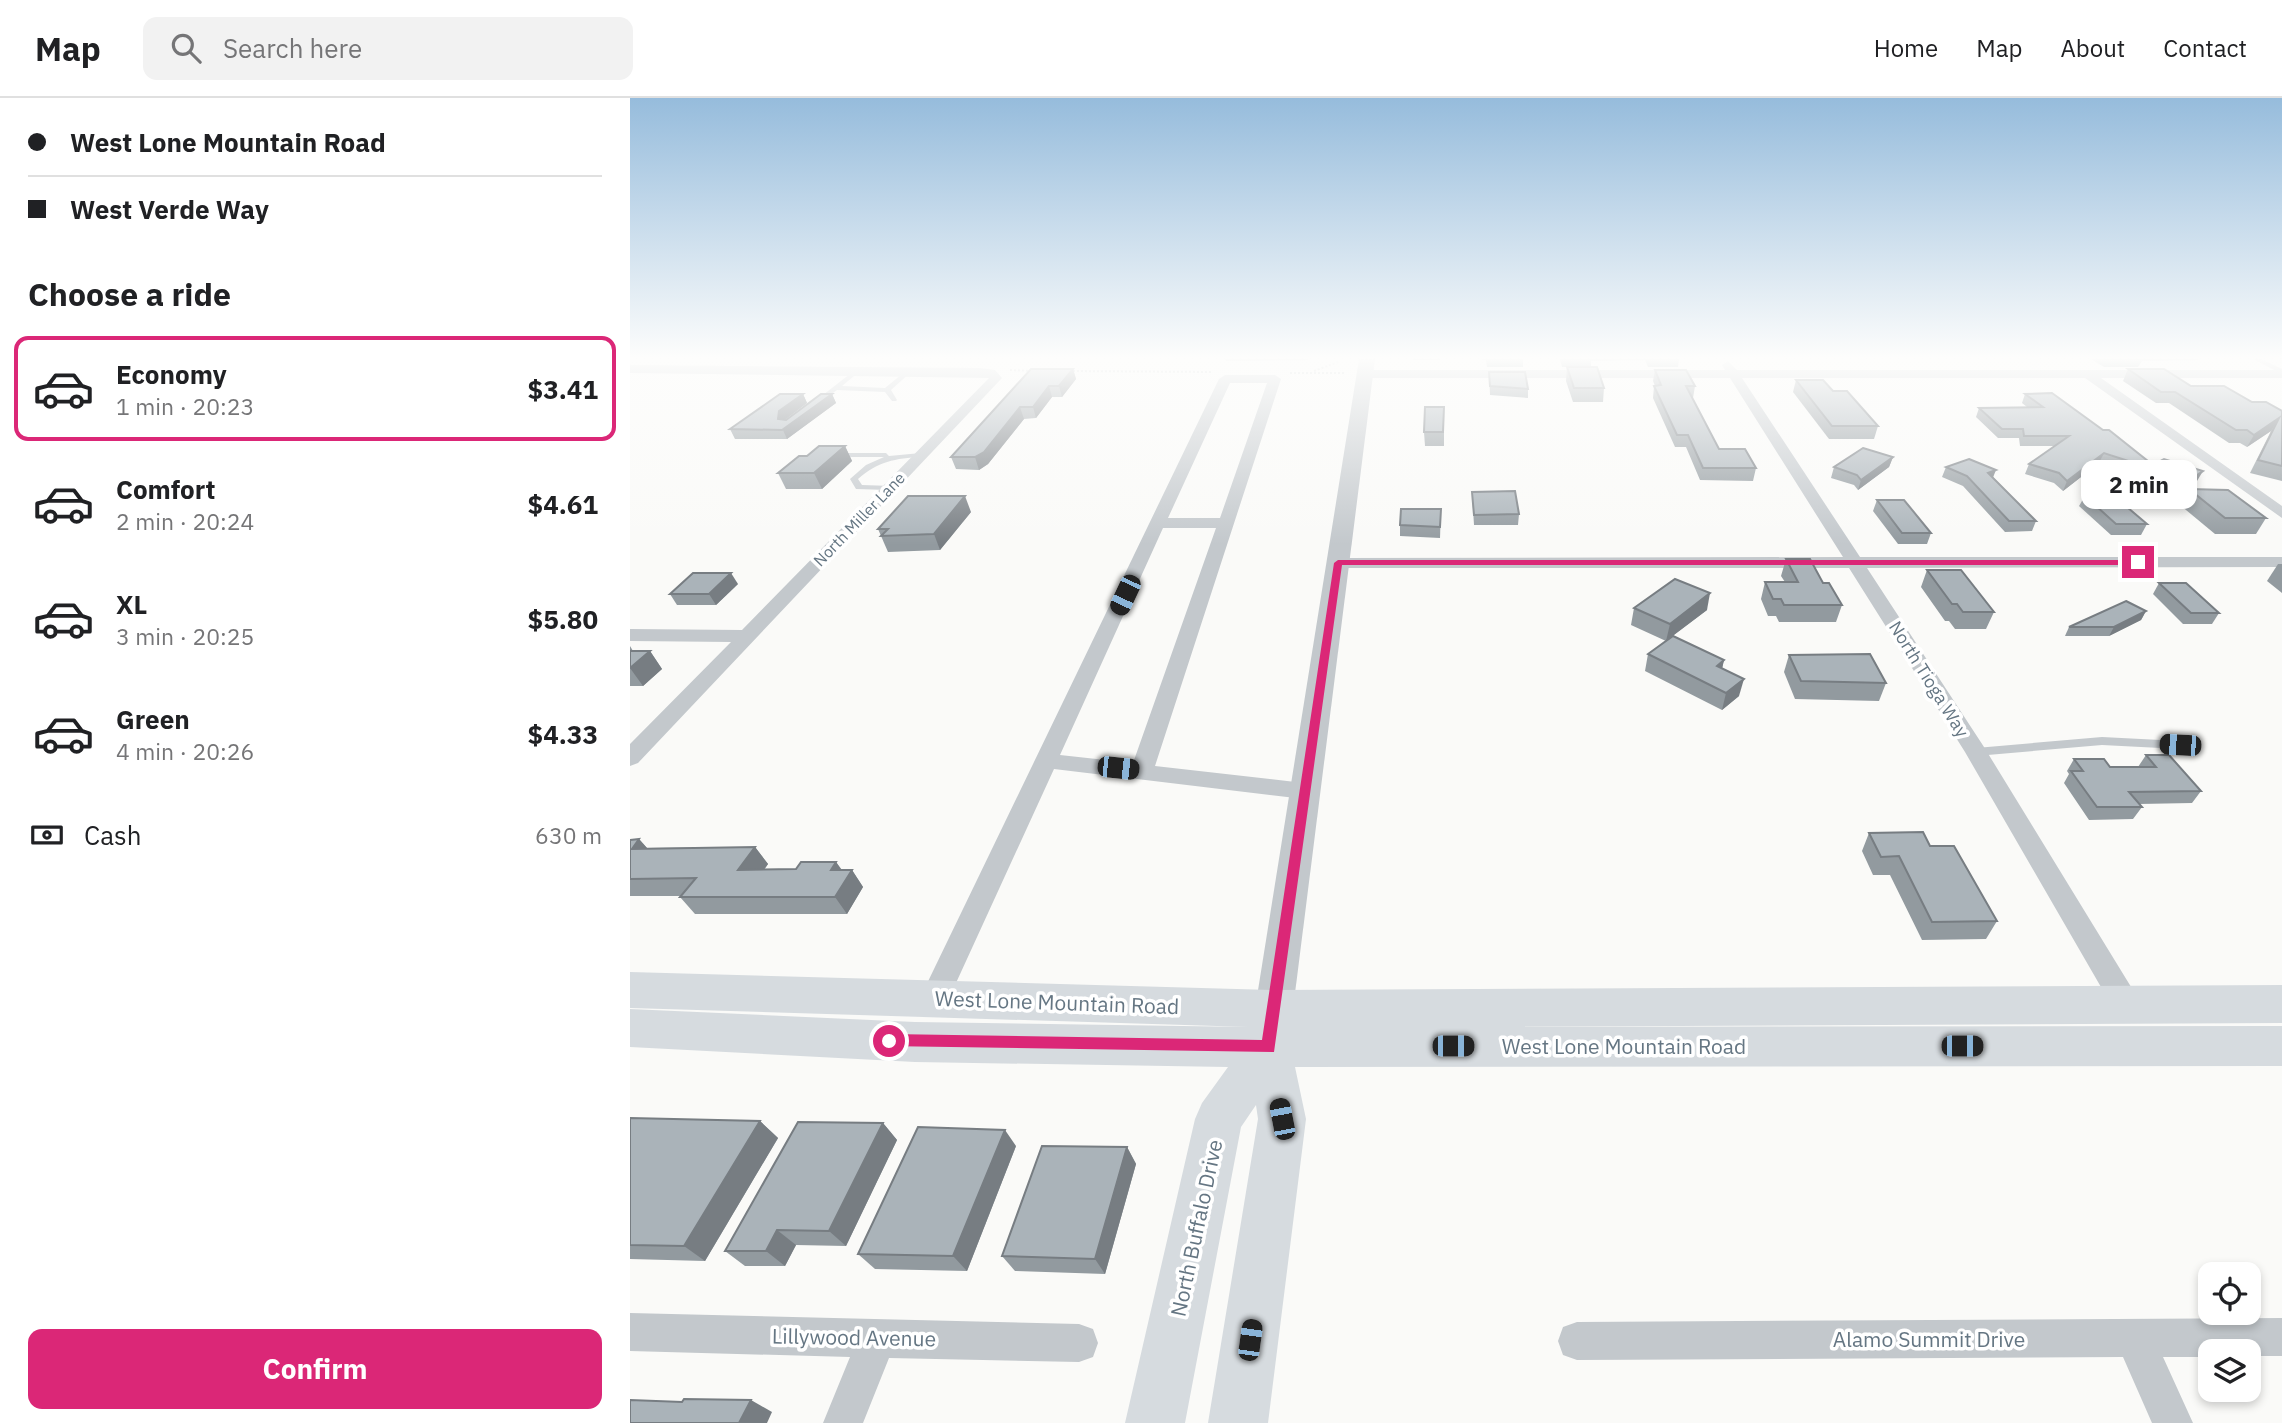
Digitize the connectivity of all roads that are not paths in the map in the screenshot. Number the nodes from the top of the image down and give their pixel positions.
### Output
1 (955, 421) edge
2 (1206, 421) edge
3 (1261, 421) edge
4 (1358, 421) edge
5 (1764, 421) edge
6 (2153, 421) edge
7 (834, 455) edge
8 (894, 455) junction
9 (921, 455) junction
10 (889, 488) junction
11 (2282, 513) edge
12 (1158, 523) junction
13 (1226, 523) junction
14 (2282, 562) edge
15 (1338, 563) junction
16 (1857, 563) junction
17 (630, 635) edge
18 (748, 636) junction
19 (2180, 745) dead end
20 (1976, 752) junction
21 (630, 758) edge
22 (1048, 761) junction
23 (1142, 770) junction
24 (1304, 791) junction
25 (630, 990) edge
26 (935, 999) junction
27 (2126, 1004) junction
28 (2282, 1004) edge
29 (630, 1028) edge
30 (1272, 1028) junction
31 (2282, 1046) edge
32 (630, 1332) edge
33 (2282, 1337) edge
34 (877, 1338) junction
35 (2134, 1338) junction
36 (1577, 1341) dead end
37 (1079, 1343) dead end
38 (843, 1423) edge
39 (1155, 1423) edge
40 (1238, 1423) edge
41 (2173, 1423) edge

1 - 9 street, North Miller Lane
2 - 12 street
3 - 13 street
4 - 15 street, North Buffalo Drive
5 - 16 street, North Tioga Way
6 - 11 street
7 - 8 lane
8 - 9 lane
8 - 10 lane
9 - 10 street, North Miller Lane
10 - 18 street, North Miller Lane
12 - 13 street
12 - 22 street
13 - 23 street
14 - 16 street
15 - 16 street
15 - 24 street, North Buffalo Drive
16 - 20 street, North Tioga Way
17 - 18 street
18 - 21 street, North Miller Lane
19 - 20 lane
20 - 27 street, North Tioga Way
22 - 23 street
22 - 26 street
23 - 24 street
24 - 30 street, North Buffalo Drive
25 - 26 main road, West Lone Mountain Road
26 - 30 main road, West Lone Mountain Road
27 - 28 main road, West Lone Mountain Road
27 - 30 main road, West Lone Mountain Road
29 - 30 main road, West Lone Mountain Road
30 - 31 main road, West Lone Mountain Road
30 - 39 main road, North Buffalo Drive
30 - 40 main road, North Buffalo Drive
32 - 34 street, Lillywood Avenue
33 - 35 street, Alamo Summit Drive
34 - 37 street, Lillywood Avenue
34 - 38 street
35 - 36 street, Alamo Summit Drive
35 - 41 street

